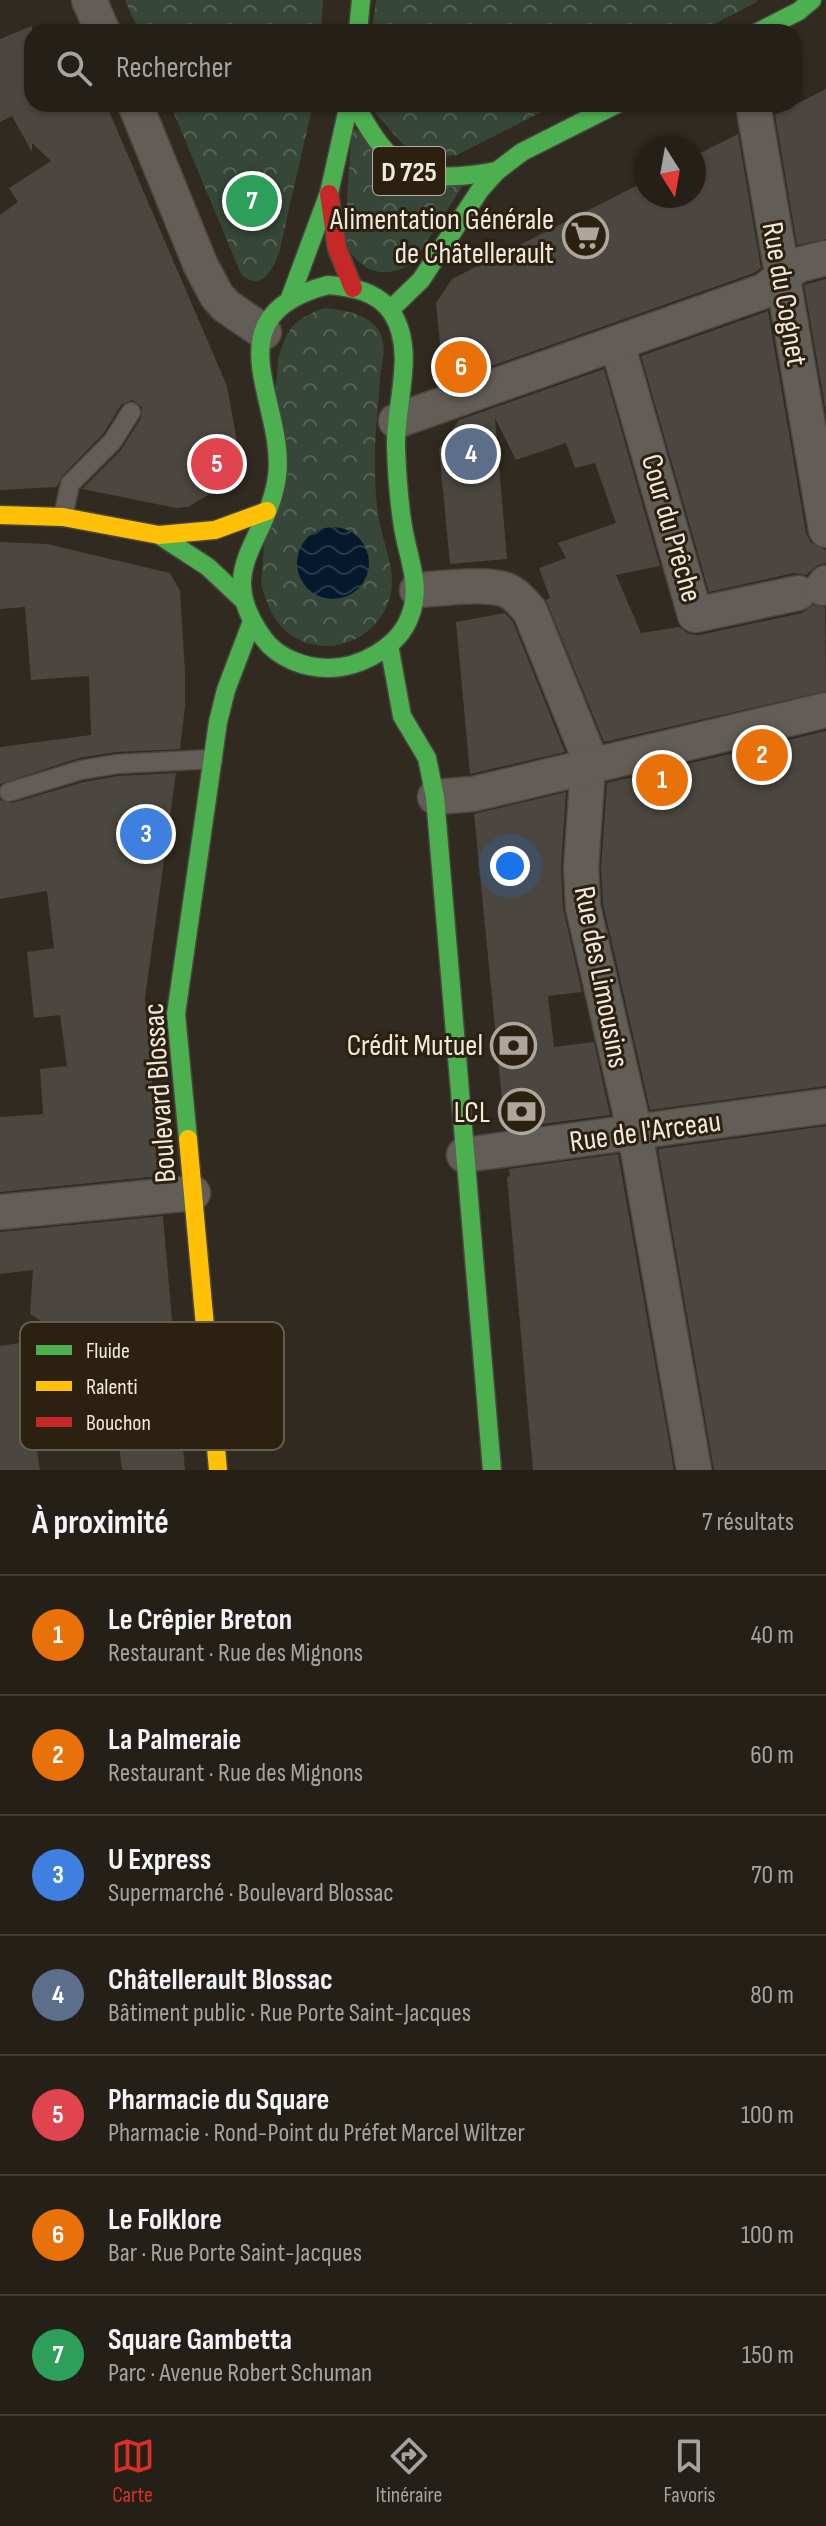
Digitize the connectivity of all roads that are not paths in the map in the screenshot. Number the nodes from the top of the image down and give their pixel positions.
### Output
1 (89, 0) edge
2 (361, 0) edge
3 (812, 0) edge
4 (100, 24) edge
5 (359, 24) edge
6 (774, 24) edge
7 (138, 112) edge
8 (347, 112) edge
9 (359, 112) edge
10 (601, 112) edge
11 (754, 112) edge
12 (497, 171) junction
13 (329, 193) junction
14 (826, 258) edge
15 (782, 276) junction
16 (353, 288) junction
17 (290, 298) junction
18 (390, 310) junction
19 (264, 332) junction
20 (617, 343) junction
21 (131, 412) dead end
22 (396, 421) junction
23 (267, 511) junction
24 (0, 515) edge
25 (63, 517) junction
26 (826, 530) edge
27 (159, 535) junction
28 (815, 588) edge
29 (417, 590) junction
30 (242, 599) junction
31 (251, 624) junction
32 (389, 645) junction
33 (826, 710) edge
34 (213, 759) junction
35 (588, 765) junction
36 (9, 792) dead end
37 (435, 797) junction
38 (826, 1106) edge
39 (635, 1133) junction
40 (464, 1155) junction
41 (193, 1193) junction
42 (0, 1212) edge
43 (205, 1322) edge
44 (216, 1450) edge
45 (218, 1470) edge
46 (492, 1470) edge
47 (694, 1470) edge

1 - 4 street
2 - 5 main road
3 - 6 main road
7 - 19 street
8 - 13 main road
9 - 12 main road, D 725
10 - 12 main road, D 725
11 - 15 street, Rue du Cognet
12 - 18 main road, D 725
13 - 16 main road
13 - 17 main road
14 - 15 street
15 - 20 street
15 - 26 street, Rue du Cognet
16 - 17 main road
16 - 18 main road
17 - 19 main road
18 - 22 main road
19 - 23 main road
20 - 22 street
20 - 28 street, Cour du Prêche
21 - 25 lane
22 - 29 main road
23 - 27 main road
23 - 30 main road
24 - 25 main road
25 - 27 main road
27 - 30 main road
29 - 32 main road
29 - 35 street, Rue des Limousins
30 - 31 main road
31 - 32 main road
31 - 34 main road, Boulevard Blossac
32 - 37 main road
33 - 35 street
34 - 36 lane
34 - 41 main road, Boulevard Blossac
35 - 37 street
35 - 39 street, Rue des Limousins
37 - 40 main road
38 - 39 street, Rue de l'Arceau
39 - 40 street, Rue de l'Arceau
39 - 47 street, Rue des Limousins
40 - 46 main road
41 - 42 street
41 - 43 main road, Boulevard Blossac
44 - 45 main road, Boulevard Blossac

